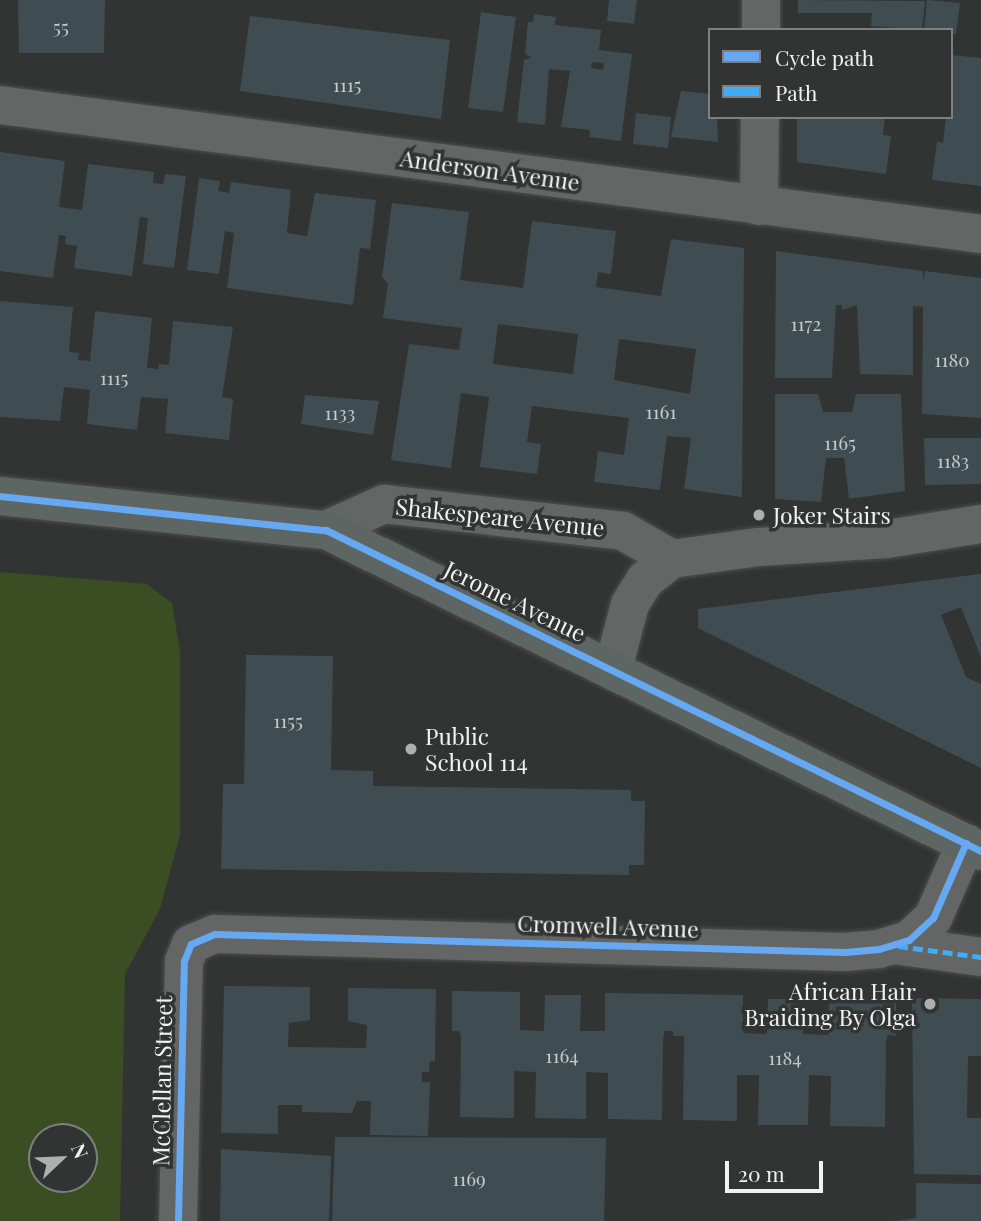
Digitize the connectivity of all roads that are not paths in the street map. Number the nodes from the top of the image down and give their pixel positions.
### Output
1 (761, 0) edge
2 (761, 28) edge
3 (0, 105) edge
4 (760, 119) edge
5 (759, 206) junction
6 (981, 234) edge
7 (0, 496) edge
8 (981, 524) edge
9 (326, 530) junction
10 (672, 559) junction
11 (613, 669) junction
12 (974, 847) edge
13 (191, 944) joint
14 (895, 945) junction
15 (981, 957) edge
16 (178, 1221) edge

1 - 2 street
3 - 5 street, Anderson Avenue
4 - 5 street
5 - 6 street, Anderson Avenue
7 - 9 main road, Jerome Avenue
8 - 10 street
9 - 10 street, Shakespeare Avenue
9 - 11 main road, Jerome Avenue
10 - 11 street
11 - 12 main road, Jerome Avenue
12 - 14 street, Cromwell Avenue
13 - 14 street, Cromwell Avenue
13 - 16 street, McClellan Street
14 - 15 street, Cromwell Avenue

